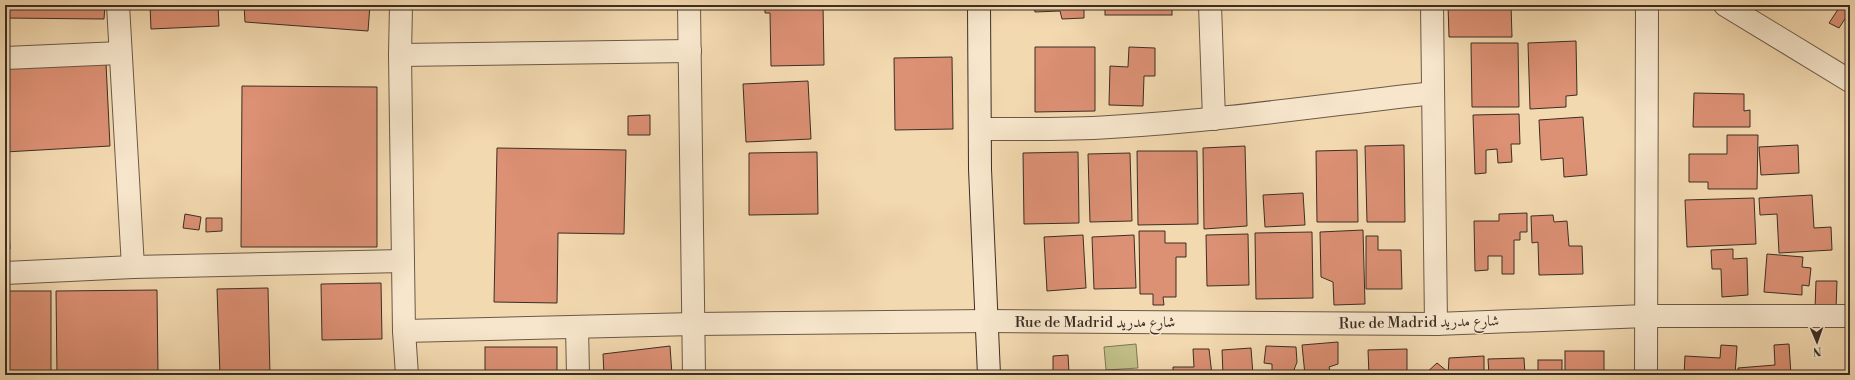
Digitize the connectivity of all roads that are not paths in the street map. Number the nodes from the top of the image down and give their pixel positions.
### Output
1 (118, 5) edge
2 (401, 5) edge
3 (689, 5) edge
4 (979, 5) edge
5 (1210, 5) edge
6 (1432, 5) edge
7 (1646, 5) edge
8 (1725, 5) edge
9 (690, 51) junction
10 (120, 53) junction
11 (400, 55) junction
12 (5, 58) edge
13 (1850, 80) edge
14 (1433, 93) junction
15 (1214, 119) junction
16 (980, 129) junction
17 (403, 261) junction
18 (133, 268) junction
19 (5, 273) edge
20 (1646, 316) junction
21 (1850, 316) edge
22 (988, 322) junction
23 (694, 324) junction
24 (1436, 324) junction
25 (577, 327) junction
26 (404, 331) junction
27 (407, 375) edge
28 (578, 375) edge
29 (694, 375) edge
30 (989, 375) edge
31 (1646, 375) edge

1 - 10 street
2 - 11 street
3 - 9 street
4 - 16 street
5 - 15 street
6 - 14 street
7 - 20 street
8 - 13 street
9 - 11 street
9 - 23 street
10 - 12 street
10 - 18 street
11 - 17 street
14 - 15 street
14 - 24 street
15 - 16 street
16 - 22 street
17 - 18 street
17 - 26 street
18 - 19 street
20 - 21 street, Rue de Madrid شارع مدريد
20 - 24 street, Rue de Madrid شارع مدريد
20 - 31 street
22 - 23 street, Rue de Madrid شارع مدريد
22 - 24 street, Rue de Madrid شارع مدريد
22 - 30 street
23 - 25 street, Rue de Madrid شارع مدريد
23 - 29 street
25 - 26 street, Rue de Madrid شارع مدريد
25 - 28 street
26 - 27 street

